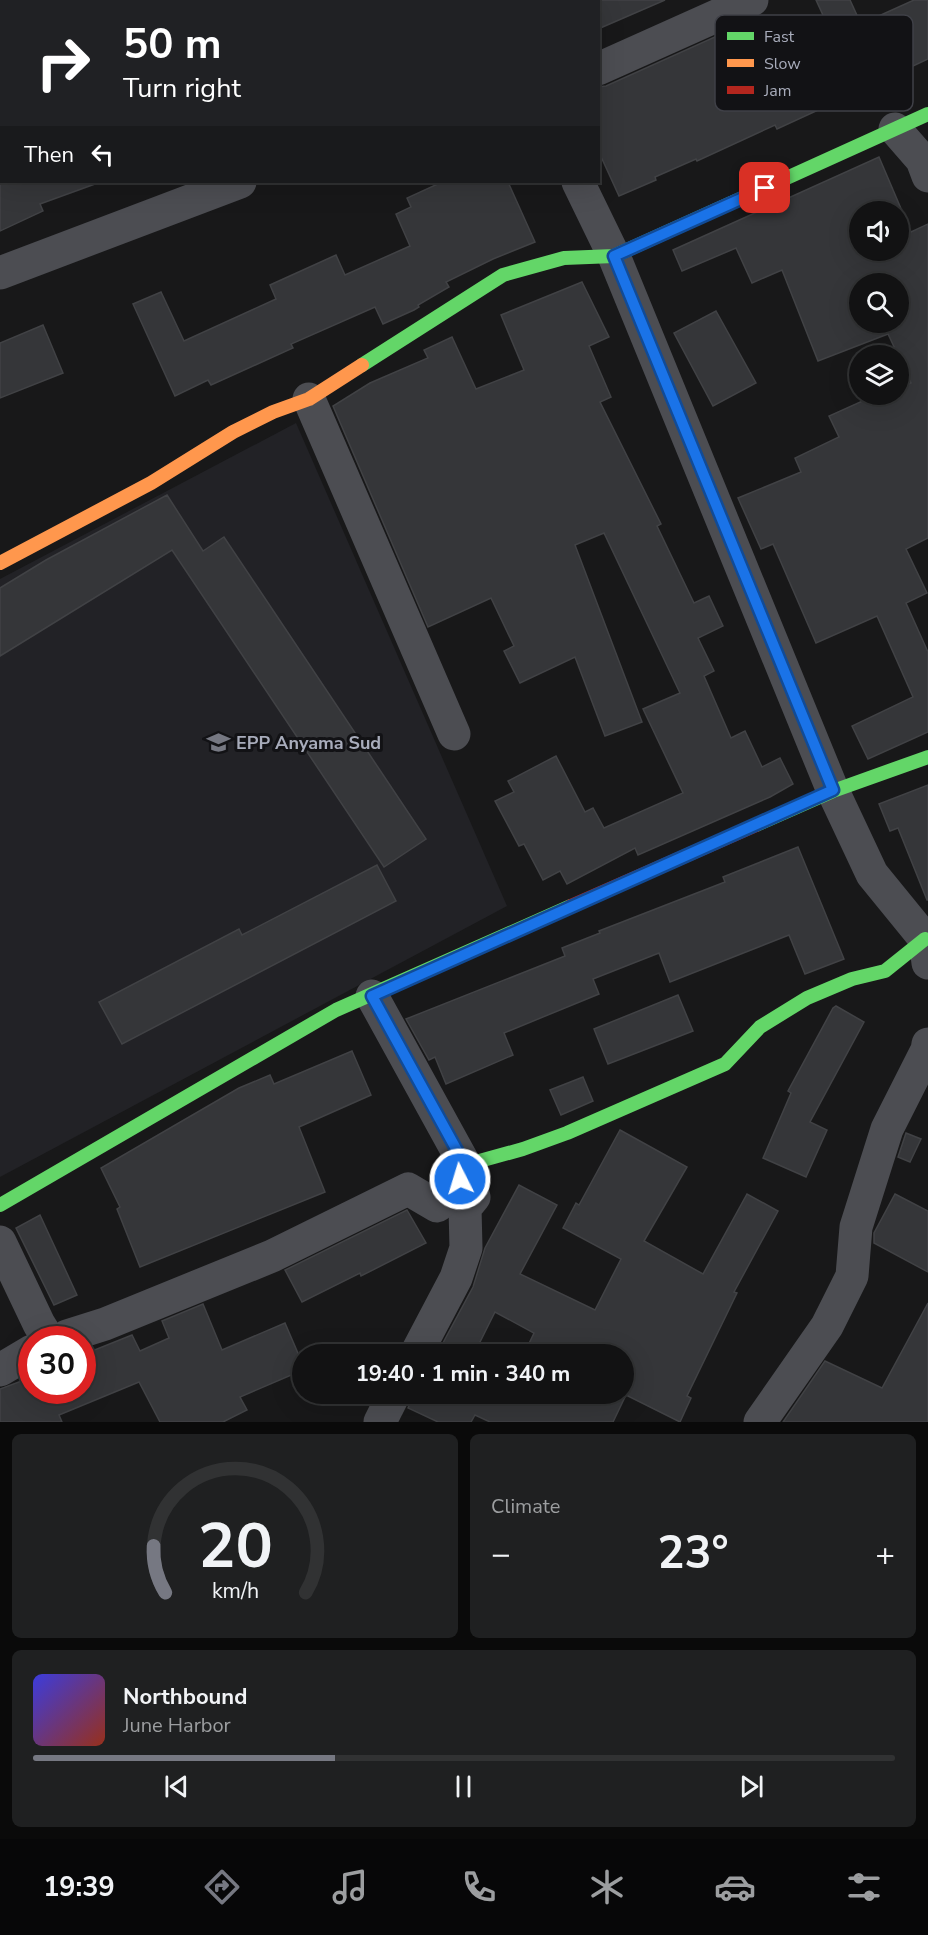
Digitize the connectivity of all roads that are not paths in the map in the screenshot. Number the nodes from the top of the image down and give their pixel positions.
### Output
1 (752, 0) edge
2 (719, 15) edge
3 (715, 17) edge
4 (600, 68) edge
5 (928, 114) edge
6 (895, 129) junction
7 (928, 176) edge
8 (237, 183) edge
9 (578, 183) edge
10 (614, 256) junction
11 (0, 273) edge
12 (309, 399) junction
13 (0, 563) edge
14 (454, 734) dead end
15 (928, 757) edge
16 (833, 790) junction
17 (927, 951) edge
18 (372, 996) junction
19 (928, 1044) edge
20 (465, 1165) junction
21 (0, 1205) edge
22 (0, 1242) edge
23 (40, 1326) edge
24 (96, 1327) edge
25 (421, 1344) edge
26 (18, 1359) edge
27 (0, 1370) edge
28 (389, 1404) edge
29 (380, 1422) edge
30 (760, 1422) edge

1 - 2 street
3 - 4 street
5 - 6 street
6 - 7 street
6 - 10 street
8 - 11 street
9 - 10 street
10 - 12 street
10 - 16 street
12 - 13 street
12 - 14 street
15 - 16 street
16 - 17 street
16 - 18 street
17 - 20 street
18 - 20 street
18 - 21 street
19 - 30 street
20 - 24 street
20 - 25 street
22 - 23 street
26 - 27 street
28 - 29 street

